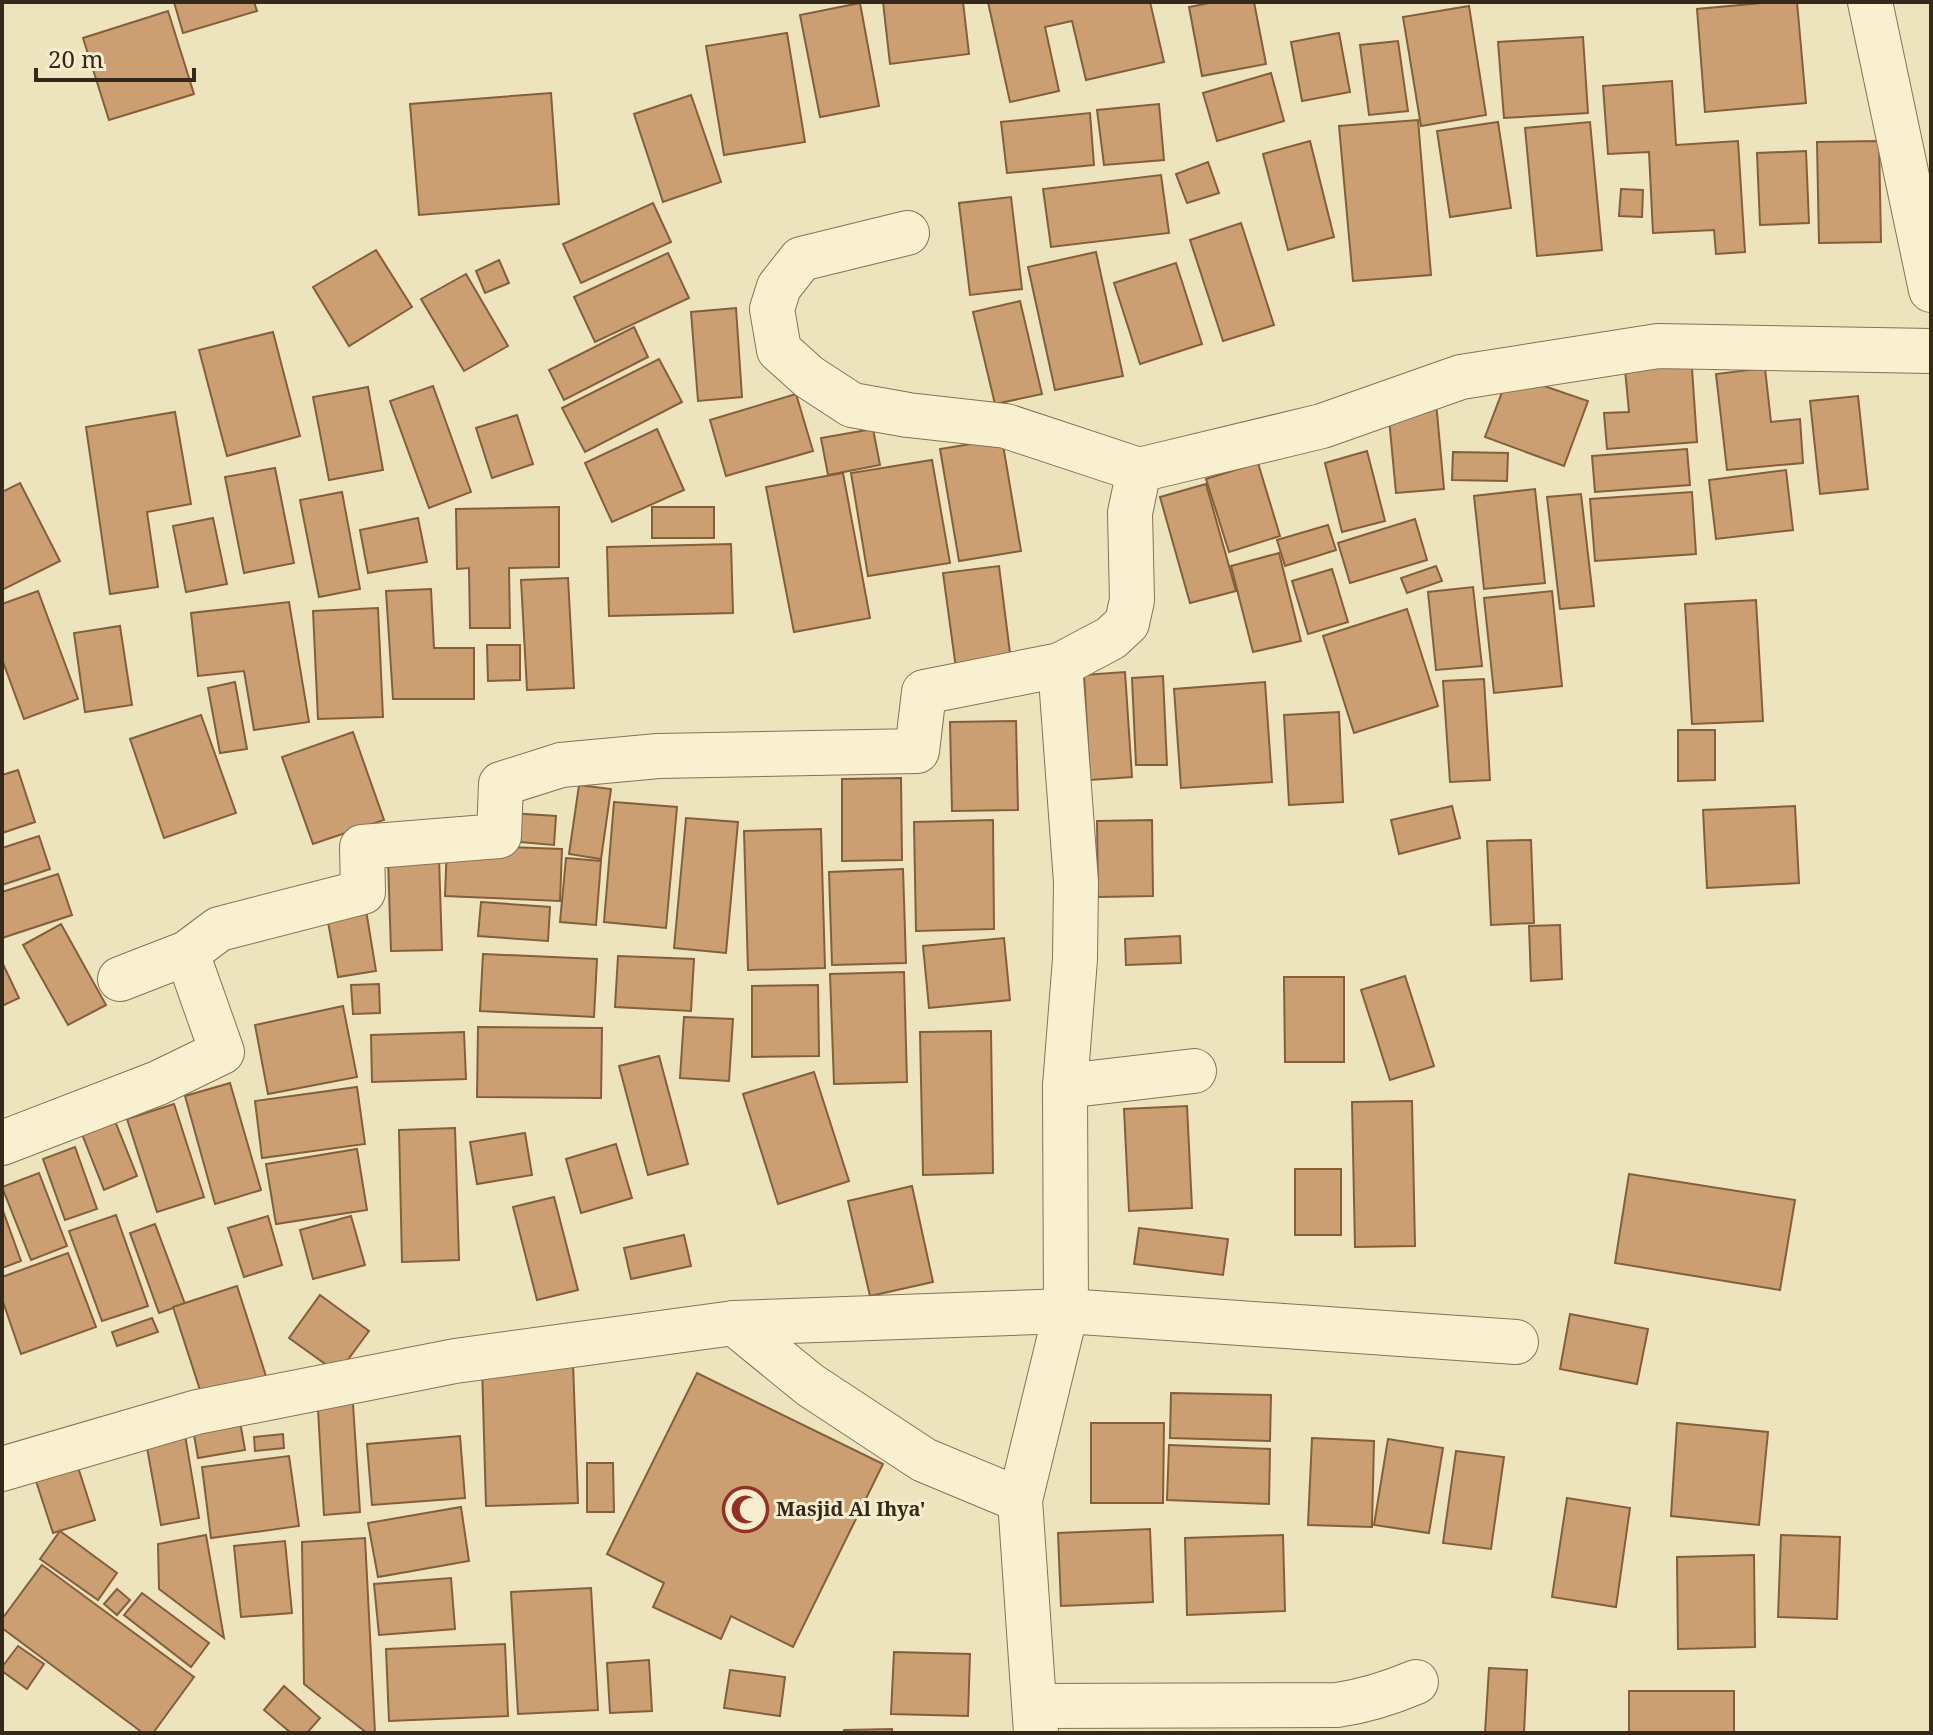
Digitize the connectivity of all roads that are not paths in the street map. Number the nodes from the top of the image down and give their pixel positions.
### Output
1 (1870, 2) edge
2 (907, 233) dead end
3 (1931, 290) edge
4 (1931, 351) edge
5 (1139, 470) junction
6 (1060, 665) junction
7 (187, 953) junction
8 (120, 979) dead end
9 (1194, 1071) dead end
10 (1065, 1086) junction
11 (2, 1143) edge
12 (1066, 1311) junction
13 (734, 1323) junction
14 (1516, 1342) dead end
15 (2, 1469) edge
16 (1020, 1500) junction
17 (1416, 1682) dead end
18 (1035, 1720) edge

1 - 3 street
2 - 5 street
4 - 5 street
5 - 6 street
6 - 7 street
6 - 10 street
7 - 8 street
7 - 11 street
9 - 10 street
10 - 12 street
12 - 13 street
12 - 14 street
12 - 16 street
13 - 15 street
13 - 16 street
16 - 18 street
17 - 18 street

